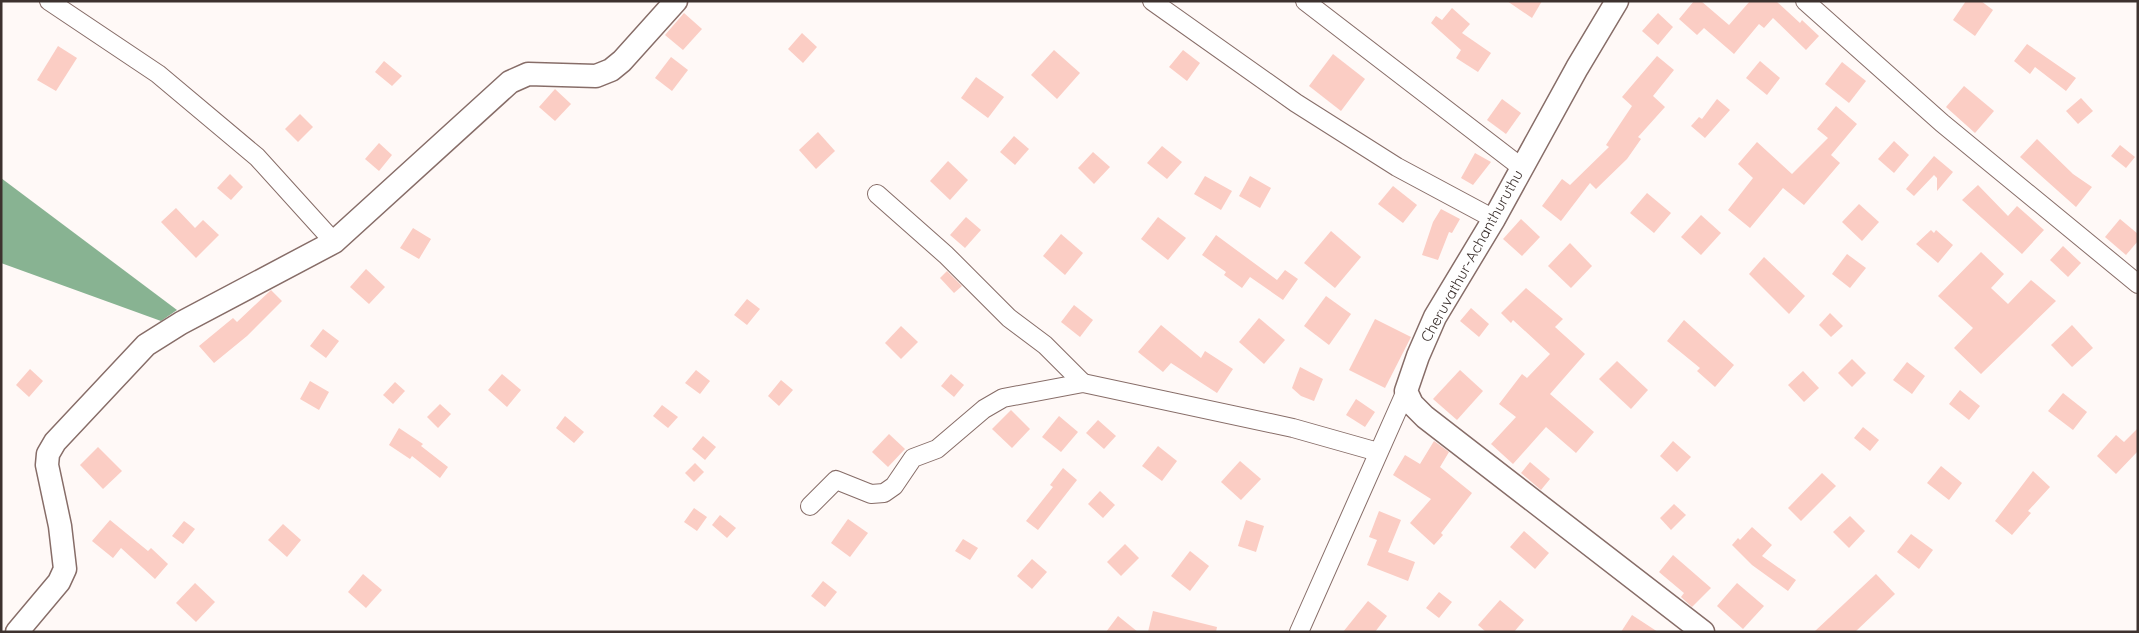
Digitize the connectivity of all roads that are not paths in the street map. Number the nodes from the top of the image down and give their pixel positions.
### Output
1 (49, 1) edge
2 (676, 1) edge
3 (1152, 1) edge
4 (1305, 1) edge
5 (1617, 1) edge
6 (1805, 1) edge
7 (1521, 167) junction
8 (877, 194) dead end
9 (1494, 219) junction
10 (334, 242) junction
11 (2138, 284) edge
12 (1084, 383) junction
13 (1406, 391) junction
14 (1378, 452) junction
15 (810, 506) dead end
16 (17, 632) edge
17 (1299, 632) edge
18 (1703, 632) edge

1 - 10 street
2 - 10 main road
3 - 9 street
4 - 7 street
5 - 7 main road, Cheruvathur-Achanthuruthu
6 - 11 street
7 - 9 main road, Cheruvathur-Achanthuruthu
8 - 12 street
9 - 13 main road, Cheruvathur-Achanthuruthu
10 - 16 main road
12 - 14 street
12 - 15 street
13 - 14 street
13 - 18 main road
14 - 17 street

